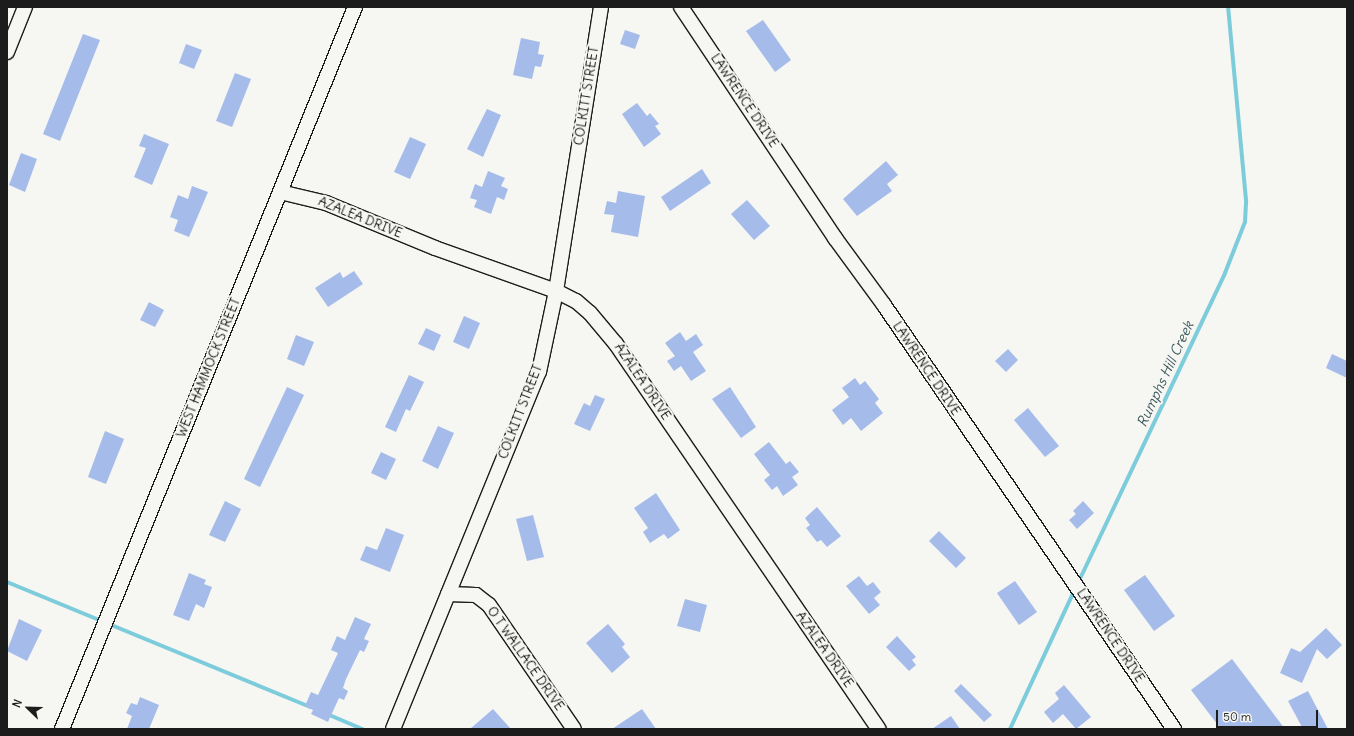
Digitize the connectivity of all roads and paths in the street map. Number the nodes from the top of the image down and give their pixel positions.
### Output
1 (25, 7) edge
2 (355, 7) edge
3 (601, 7) edge
4 (681, 7) edge
5 (7, 52) edge
6 (280, 192) junction
7 (556, 291) junction
8 (448, 594) junction
9 (62, 729) edge
10 (393, 729) edge
11 (574, 729) edge
12 (879, 729) edge
13 (1174, 729) edge

1 - 5 street
2 - 6 street, WEST HAMMOCK STREET
3 - 7 street, COLKITT STREET
4 - 13 street, LAWRENCE DRIVE
6 - 7 street, AZALEA DRIVE
6 - 9 street, WEST HAMMOCK STREET
7 - 8 street, COLKITT STREET
7 - 12 street, AZALEA DRIVE
8 - 10 street, COLKITT STREET
8 - 11 street, O T WALLACE DRIVE

